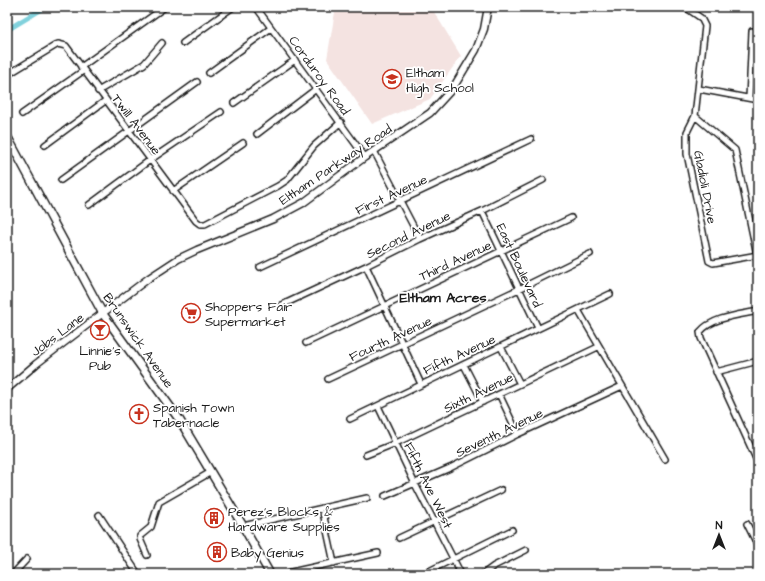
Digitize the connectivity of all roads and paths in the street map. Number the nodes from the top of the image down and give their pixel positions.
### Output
1 (165, 7) edge
2 (233, 7) edge
3 (256, 7) edge
4 (488, 7) edge
5 (685, 7) edge
6 (271, 28) junction
7 (752, 31) dead end
8 (162, 43) dead end
9 (183, 43) dead end
10 (295, 60) junction
11 (82, 69) junction
12 (209, 73) dead end
13 (7, 75) edge
14 (197, 82) dead end
15 (316, 89) junction
16 (699, 89) junction
17 (98, 91) junction
18 (749, 98) junction
19 (758, 100) edge
20 (105, 101) junction
21 (234, 103) dead end
22 (221, 112) dead end
23 (22, 114) dead end
24 (695, 116) junction
25 (341, 122) junction
26 (128, 131) junction
27 (256, 134) dead end
28 (7, 136) edge
29 (531, 140) dead end
30 (243, 143) dead end
31 (45, 145) dead end
32 (374, 151) junction
33 (365, 157) junction
34 (150, 160) junction
35 (61, 180) dead end
36 (543, 180) dead end
37 (173, 191) junction
38 (400, 202) junction
39 (89, 205) dead end
40 (482, 211) junction
41 (571, 218) dead end
42 (420, 239) junction
43 (501, 251) junction
44 (590, 254) dead end
45 (758, 255) edge
46 (366, 266) junction
47 (260, 267) dead end
48 (519, 289) junction
49 (610, 294) dead end
50 (282, 305) dead end
51 (385, 306) junction
52 (578, 310) junction
53 (758, 311) edge
54 (103, 314) junction
55 (538, 328) junction
56 (306, 343) dead end
57 (403, 343) junction
58 (501, 346) junction
59 (598, 347) junction
60 (758, 361) edge
61 (464, 365) junction
62 (716, 372) junction
63 (328, 379) dead end
64 (421, 384) junction
65 (520, 384) junction
66 (622, 386) junction
67 (7, 388) edge
68 (499, 394) junction
69 (483, 402) junction
70 (378, 406) junction
71 (350, 419) dead end
72 (518, 434) junction
73 (396, 443) junction
74 (366, 455) dead end
75 (665, 459) dead end
76 (758, 463) edge
77 (211, 472) junction
78 (415, 484) junction
79 (501, 490) dead end
80 (385, 496) dead end
81 (367, 498) dead end
82 (322, 508) junction
83 (99, 515) dead end
84 (435, 522) junction
85 (747, 524) dead end
86 (243, 526) junction
87 (512, 530) dead end
88 (399, 538) dead end
89 (758, 546) edge
90 (526, 550) dead end
91 (378, 553) dead end
92 (147, 555) dead end
93 (453, 558) junction
94 (27, 559) dead end
95 (334, 563) junction
96 (137, 572) edge
97 (291, 572) dead end
98 (13, 574) edge
99 (129, 574) edge
100 (270, 574) edge
101 (423, 574) edge
102 (461, 574) edge
103 (483, 574) edge

1 - 11 street
2 - 9 street
3 - 6 street, Corduroy Road
4 - 32 street, Eltham Parkway Road
5 - 16 street, Gladioli Drive
6 - 10 street, Corduroy Road
6 - 12 street
7 - 18 street
8 - 17 street
10 - 15 street, Corduroy Road
10 - 21 street
11 - 13 street, Twill Avenue
11 - 17 street, Twill Avenue
11 - 23 street
14 - 26 street
15 - 25 street, Corduroy Road
15 - 27 street
16 - 18 street
16 - 24 street, Gladioli Drive
17 - 20 street, Twill Avenue
18 - 19 street
20 - 26 street, Twill Avenue
20 - 31 street
22 - 34 street
24 - 45 street, Gladioli Drive
24 - 45 street, Gladioli Drive
25 - 33 street, Corduroy Road
25 - 37 street, Twill Avenue
26 - 34 street, Twill Avenue
26 - 35 street
28 - 54 main road, Brunswick Avenue
29 - 38 street, First Avenue
30 - 37 street
32 - 33 street, Eltham Parkway Road
32 - 38 street
33 - 54 street, Eltham Parkway Road
34 - 37 street, Twill Avenue
34 - 39 street
36 - 40 street, Second Avenue
38 - 42 street
38 - 47 street, First Avenue
40 - 42 street, Second Avenue
40 - 43 street, East Boulevard
41 - 43 street, Third Avenue
42 - 46 street, Second Avenue
43 - 48 street, East Boulevard
43 - 51 street, Third Avenue
44 - 48 street, Fourth Avenue
46 - 50 street, Second Avenue
46 - 51 street
48 - 55 street, East Boulevard
48 - 57 street, Fourth Avenue
49 - 52 street, Fifth Avenue
51 - 56 street, Third Avenue
51 - 57 street
52 - 55 street, Fifth Avenue
52 - 59 street
53 - 62 street
54 - 67 street, Jobs Lane
54 - 77 main road, Brunswick Avenue
55 - 58 street, Fifth Avenue
57 - 63 street, Fourth Avenue
57 - 64 street
58 - 61 street, Fifth Avenue
58 - 65 street
59 - 65 street, Sixth Avenue
59 - 66 street
60 - 62 street
61 - 64 street, Fifth Avenue
61 - 69 street
62 - 76 street
64 - 70 street, Fifth Avenue
65 - 68 street, Sixth Avenue
66 - 72 street, Seventh Avenue
66 - 75 street
68 - 69 street, Sixth Avenue
68 - 72 street
69 - 73 street, Sixth Avenue
70 - 71 street, Fifth Avenue
70 - 73 street, Fifth Ave West
72 - 78 street, Seventh Avenue
73 - 74 street, Sixth Avenue
73 - 78 street, Fifth Ave West
77 - 86 main road, Brunswick Avenue
77 - 92 street
78 - 80 street, Seventh Avenue
78 - 84 street, Fifth Ave West
79 - 84 street
81 - 82 street
82 - 86 street
82 - 95 street
83 - 96 street
84 - 88 street
84 - 93 street, Fifth Ave West
85 - 89 street
86 - 100 main road, Brunswick Avenue
87 - 93 street
90 - 103 street
91 - 95 street
93 - 101 street
93 - 102 street, Fifth Ave West
94 - 98 street
95 - 97 street
96 - 99 street

